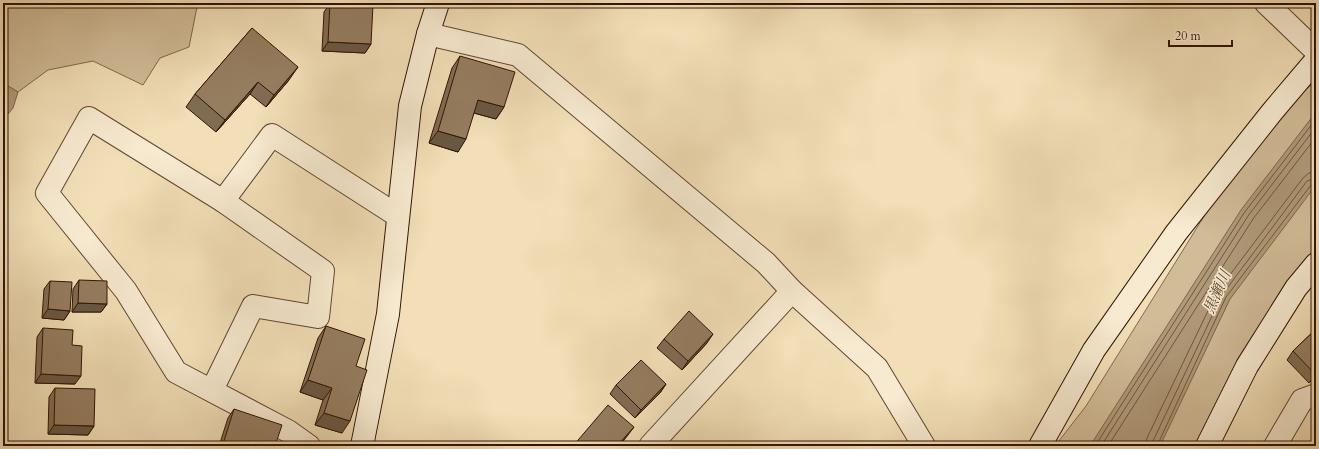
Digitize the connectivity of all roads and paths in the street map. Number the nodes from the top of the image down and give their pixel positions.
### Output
1 (438, 3) edge
2 (1266, 3) edge
3 (428, 34) junction
4 (1316, 51) edge
5 (1316, 60) edge
6 (223, 201) junction
7 (398, 216) junction
8 (1316, 264) edge
9 (792, 291) junction
10 (212, 390) junction
11 (1316, 395) edge
12 (309, 446) edge
13 (362, 446) edge
14 (650, 446) edge
15 (924, 446) edge
16 (1040, 446) edge
17 (1207, 446) edge
18 (1275, 446) edge

1 - 3 street
2 - 4 street
3 - 7 street
3 - 9 street
5 - 16 street
6 - 7 street
6 - 10 street
6 - 10 street
7 - 13 street
8 - 17 street
9 - 14 street
9 - 15 street
10 - 12 street
11 - 18 street

